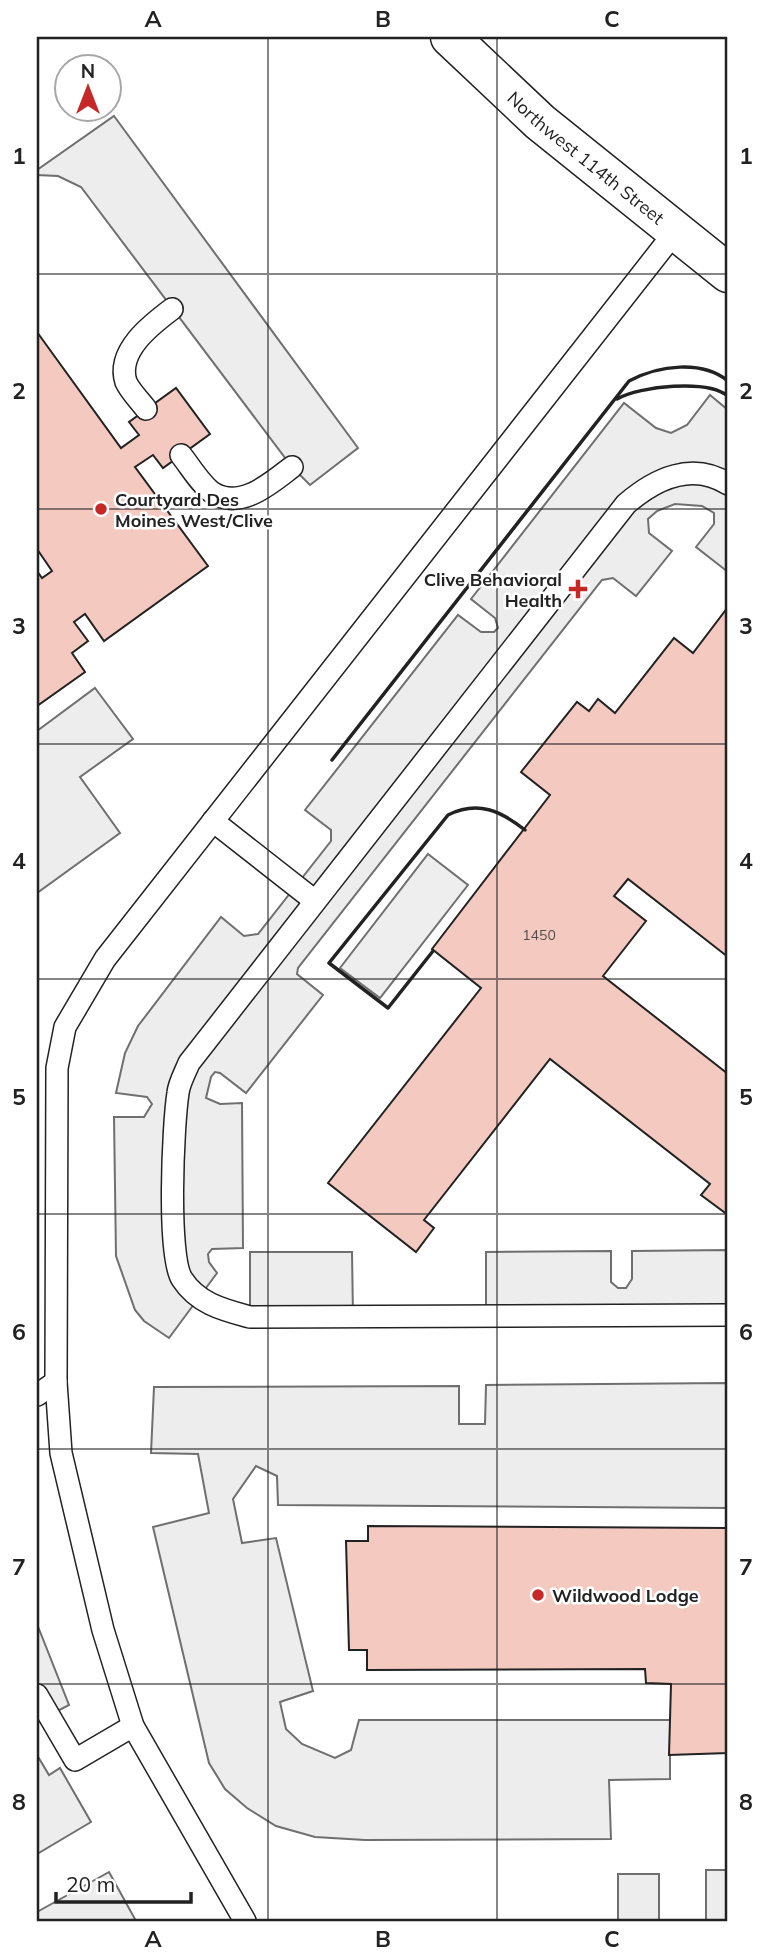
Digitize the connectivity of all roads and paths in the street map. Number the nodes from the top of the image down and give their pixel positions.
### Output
1 (450, 37) edge
2 (675, 232) junction
3 (728, 273) edge
4 (172, 309) dead end
5 (146, 410) dead end
6 (181, 455) dead end
7 (292, 467) dead end
8 (728, 484) edge
9 (213, 821) junction
10 (315, 901) junction
11 (728, 1315) edge
12 (56, 1382) junction
13 (37, 1395) edge
14 (37, 1695) edge
15 (133, 1726) junction
16 (245, 1921) edge

1 - 2 street, Northwest 114th Street
2 - 3 street, Northwest 114th Street
2 - 9 lane
4 - 5 lane
6 - 7 lane
8 - 10 lane
9 - 10 lane
9 - 12 lane
10 - 11 lane
12 - 13 lane
12 - 15 lane
14 - 15 lane
15 - 16 lane

